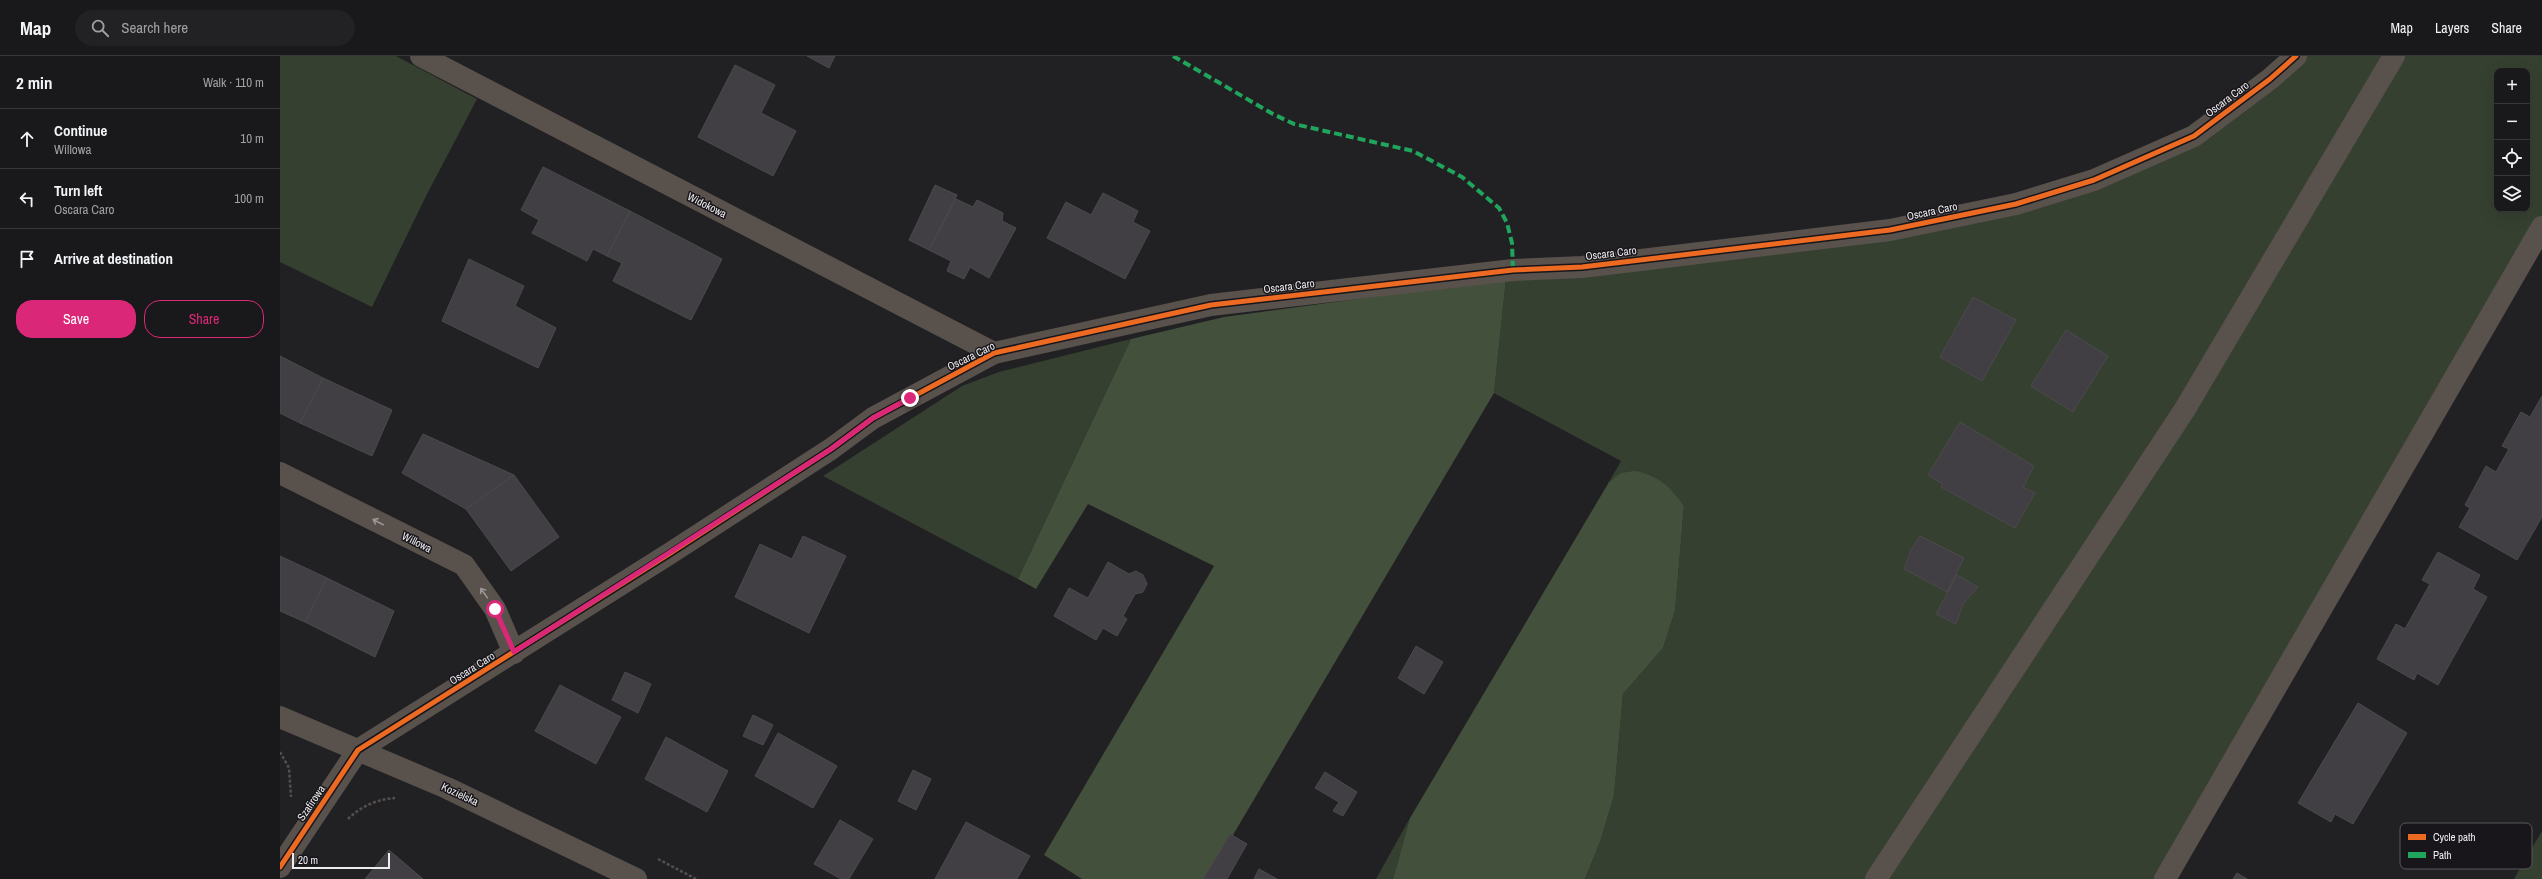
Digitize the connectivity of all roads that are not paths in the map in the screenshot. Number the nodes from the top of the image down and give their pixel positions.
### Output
1 (421, 56) edge
2 (2296, 56) edge
3 (2394, 56) edge
4 (2542, 227) edge
5 (994, 353) junction
6 (280, 473) edge
7 (514, 652) junction
8 (280, 717) edge
9 (358, 750) junction
10 (280, 867) edge
11 (636, 879) edge
12 (1876, 879) edge
13 (2165, 879) edge

1 - 5 street, Widokowa
2 - 5 street, Oscara Caro
3 - 12 street
4 - 13 street
5 - 7 street, Oscara Caro
7 -> 6 street, Willowa
7 - 9 street, Oscara Caro
8 - 9 street, Kozielska
9 - 10 street, Szafirowa
9 - 11 street, Kozielska

